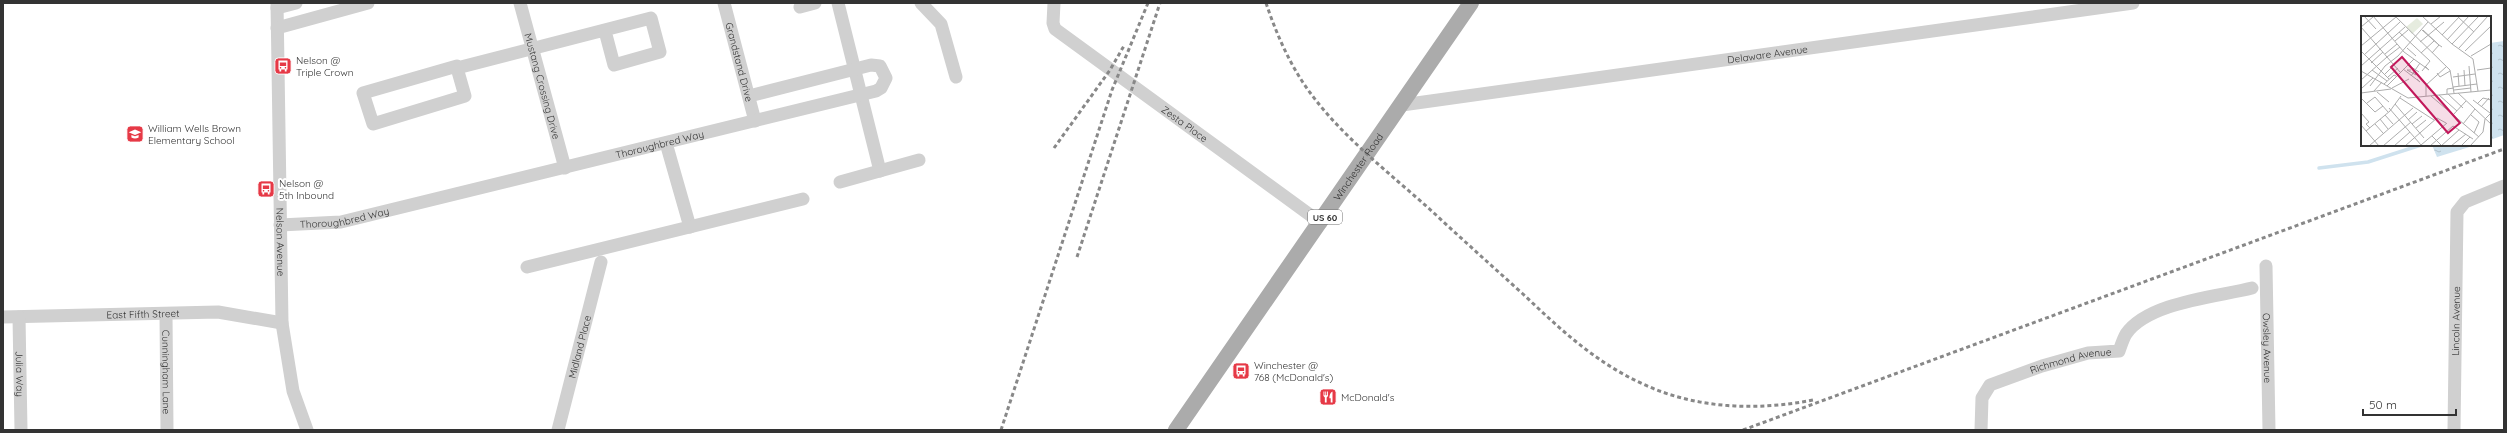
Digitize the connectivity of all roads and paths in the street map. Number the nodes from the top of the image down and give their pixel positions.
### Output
1 (296, 3) edge
2 (368, 3) edge
3 (520, 3) edge
4 (724, 3) edge
5 (815, 3) edge
6 (838, 3) edge
7 (921, 3) edge
8 (1054, 3) edge
9 (1471, 3) edge
10 (2133, 3) edge
11 (277, 6) edge
12 (800, 7) dead end
13 (278, 28) junction
14 (605, 31) junction
15 (533, 49) junction
16 (457, 68) junction
17 (854, 69) junction
18 (956, 77) dead end
19 (861, 94) junction
20 (749, 96) junction
21 (1402, 105) junction
22 (755, 121) junction
23 (666, 143) junction
24 (919, 160) dead end
25 (565, 168) junction
26 (880, 171) junction
27 (840, 182) dead end
28 (2504, 186) edge
29 (803, 199) dead end
30 (1321, 223) junction
31 (280, 224) junction
32 (690, 227) junction
33 (601, 262) dead end
34 (2266, 266) dead end
35 (527, 267) dead end
36 (2252, 288) dead end
37 (166, 314) junction
38 (19, 317) junction
39 (3, 318) edge
40 (282, 323) junction
41 (21, 430) edge
42 (168, 430) edge
43 (307, 430) edge
44 (558, 430) edge
45 (1176, 430) edge
46 (1981, 430) edge
47 (2269, 430) edge
48 (2454, 430) edge

1 - 11 street
2 - 13 street
3 - 15 street, Mustang Crossing Drive
4 - 20 street, Grandstand Drive
5 - 12 street
6 - 17 street
7 - 18 street
8 - 30 street, Zesta Place
9 - 21 main road, Winchester Road / US 60
10 - 21 street, Delaware Avenue
11 - 13 street, Nelson Avenue
13 - 31 street, Nelson Avenue
14 - 14 street
14 - 15 street
15 - 16 street
15 - 25 street, Mustang Crossing Drive
16 - 16 street
17 - 19 street
17 - 19 street, Thoroughbred Way
17 - 20 street, Thoroughbred Way
19 - 22 street, Thoroughbred Way
19 - 26 street
20 - 22 street, Grandstand Drive
21 - 30 main road, Winchester Road / US 60
22 - 23 street, Thoroughbred Way
23 - 25 street, Thoroughbred Way
23 - 32 street
24 - 26 street
25 - 31 street, Thoroughbred Way
26 - 27 street
28 - 48 street, Lincoln Avenue
29 - 32 street
30 - 45 main road, Winchester Road / US 60
31 - 40 street, Nelson Avenue
32 - 35 street
33 - 44 street, Midland Place
34 - 47 street, Owsley Avenue
36 - 46 street, Richmond Avenue
37 - 38 street, East Fifth Street
37 - 40 street, East Fifth Street
37 - 42 street, Cunningham Lane
38 - 39 street, East Fifth Street
38 - 41 street, Julia Way
40 - 43 street, Nelson Avenue

